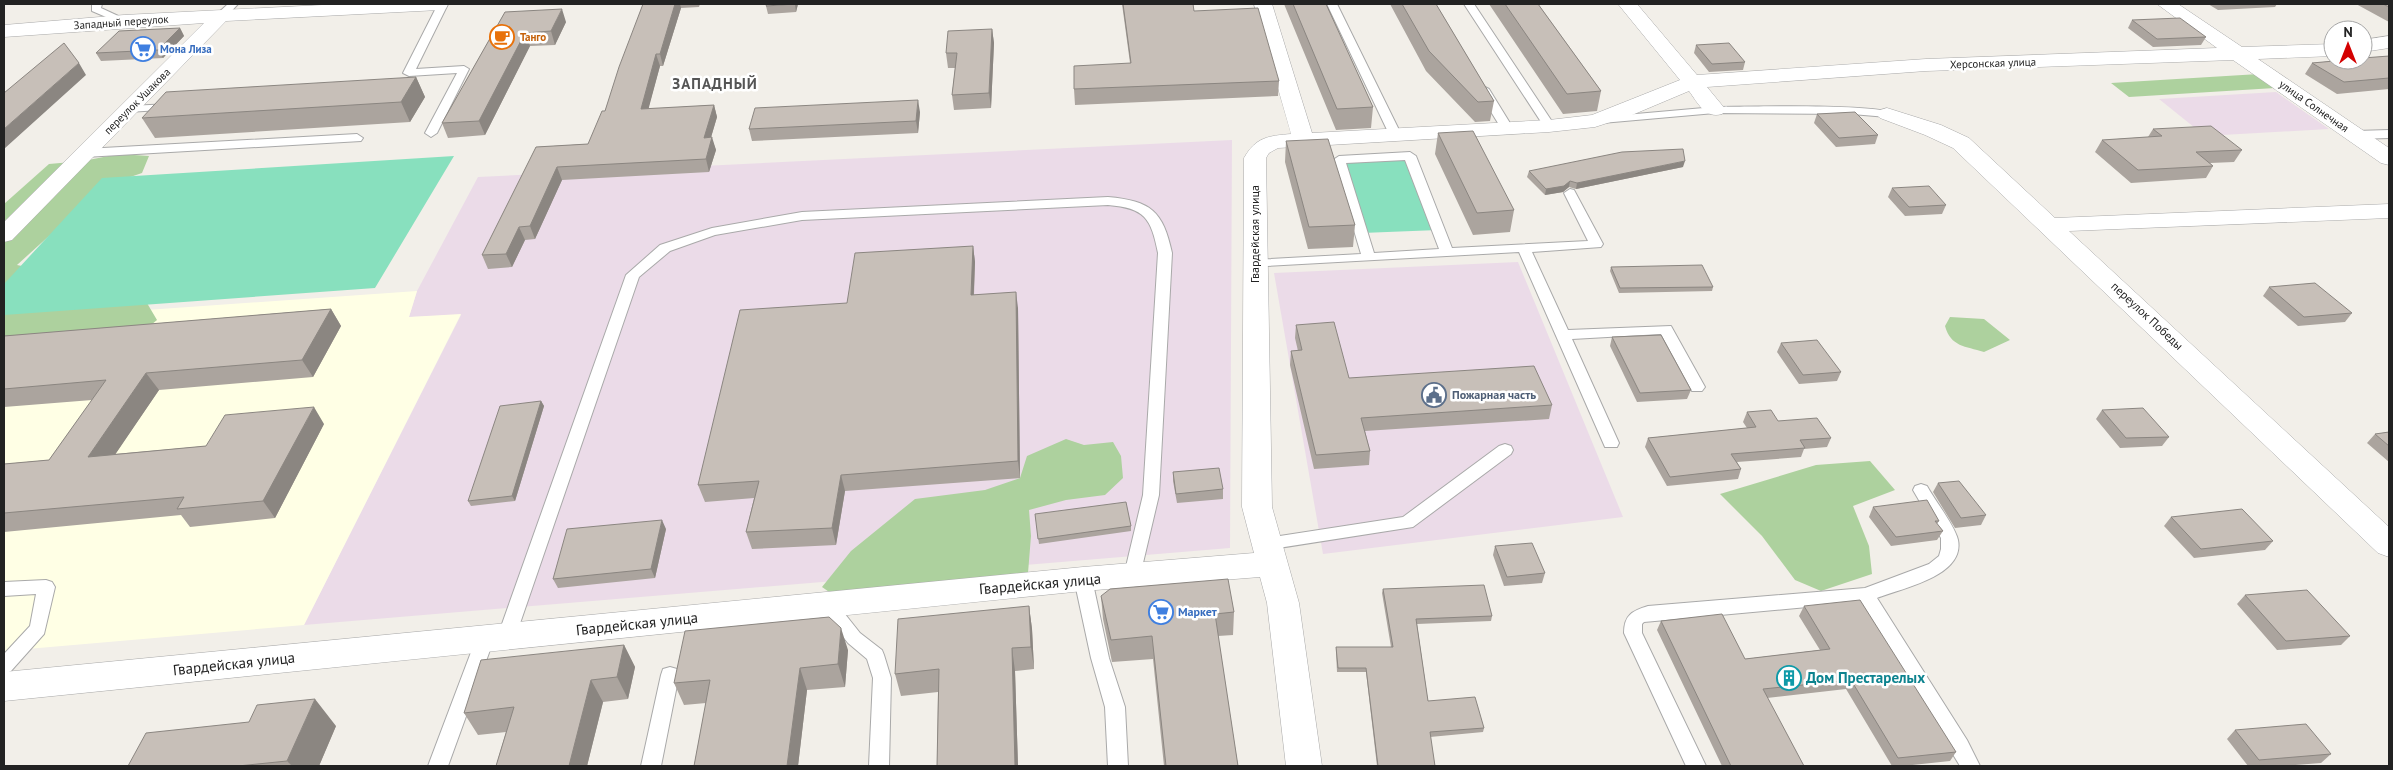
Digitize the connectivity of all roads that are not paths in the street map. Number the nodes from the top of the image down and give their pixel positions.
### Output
1 (97, 4) edge
2 (441, 4) edge
3 (1263, 4) edge
4 (1332, 4) edge
5 (1470, 4) edge
6 (1627, 4) edge
7 (2166, 4) edge
8 (227, 10) edge
9 (124, 21) junction
10 (4, 31) edge
11 (2389, 42) edge
12 (2373, 44) edge
13 (2323, 50) edge
14 (2240, 54) junction
15 (1477, 78) edge
16 (1693, 82) junction
17 (183, 106) edge
18 (128, 110) junction
19 (1715, 110) junction
20 (1887, 114) joint
21 (1595, 121) junction
22 (1549, 126) junction
23 (1507, 128) junction
24 (430, 133) dead end
25 (1395, 134) junction
26 (2389, 134) edge
27 (2356, 135) junction
28 (357, 138) dead end
29 (1303, 140) junction
30 (85, 153) junction
31 (2389, 158) edge
32 (1570, 193) dead end
33 (2389, 211) edge
34 (2051, 225) junction
35 (4, 235) edge
36 (1524, 249) junction
37 (1447, 252) junction
38 (1369, 257) junction
39 (1254, 264) junction
40 (1562, 335) junction
41 (1697, 387) dead end
42 (1611, 443) dead end
43 (1505, 450) dead end
44 (1922, 490) dead end
45 (2389, 545) edge
46 (1268, 554) junction
47 (1133, 575) junction
48 (1083, 579) junction
49 (4, 589) edge
50 (1866, 595) junction
51 (827, 604) junction
52 (496, 638) junction
53 (4, 666) edge
54 (670, 675) dead end
55 (4, 687) edge
56 (438, 766) edge
57 (651, 766) edge
58 (878, 766) edge
59 (1118, 766) edge
60 (1304, 766) edge
61 (1696, 766) edge
62 (1970, 766) edge

1 - 9 lane
2 - 8 street
2 - 24 lane
3 - 29 street
4 - 25 lane
5 - 22 lane
6 - 16 street
7 - 14 street, улица Солнечная
8 - 9 street, Западный переулок
8 - 18 street, переулок Ушакова
9 - 10 street, Западный переулок
11 - 12 street
13 - 14 street, Херсонская улица
14 - 16 street, Херсонская улица
14 - 27 street, улица Солнечная
15 - 23 lane
16 - 19 street
16 - 21 street, Херсонская улица
17 - 18 lane
18 - 30 street, переулок Ушакова
19 - 20 lane
19 - 21 lane
20 - 34 street, переулок Победы
21 - 22 street, Херсонская улица
22 - 23 street, Гвардейская улица
23 - 25 street, Гвардейская улица
25 - 29 street, Гвардейская улица
26 - 27 lane
27 - 31 street, улица Солнечная
28 - 30 lane
29 - 39 street, Гвардейская улица
30 - 35 street, переулок Ушакова
32 - 36 lane
33 - 34 street
34 - 45 street, переулок Победы
36 - 37 lane
36 - 40 lane
37 - 38 lane
37 - 38 lane
38 - 39 lane
39 - 46 street, Гвардейская улица
40 - 41 lane
40 - 42 lane
43 - 46 lane
44 - 50 lane
46 - 47 street, Гвардейская улица
46 - 60 street, Гвардейская улица
47 - 48 street, Гвардейская улица
47 - 52 lane
48 - 51 street, Гвардейская улица
48 - 59 lane
49 - 53 lane
50 - 61 lane
50 - 62 lane
51 - 52 street, Гвардейская улица
51 - 58 lane
52 - 55 street, Гвардейская улица
52 - 56 lane
54 - 57 lane

